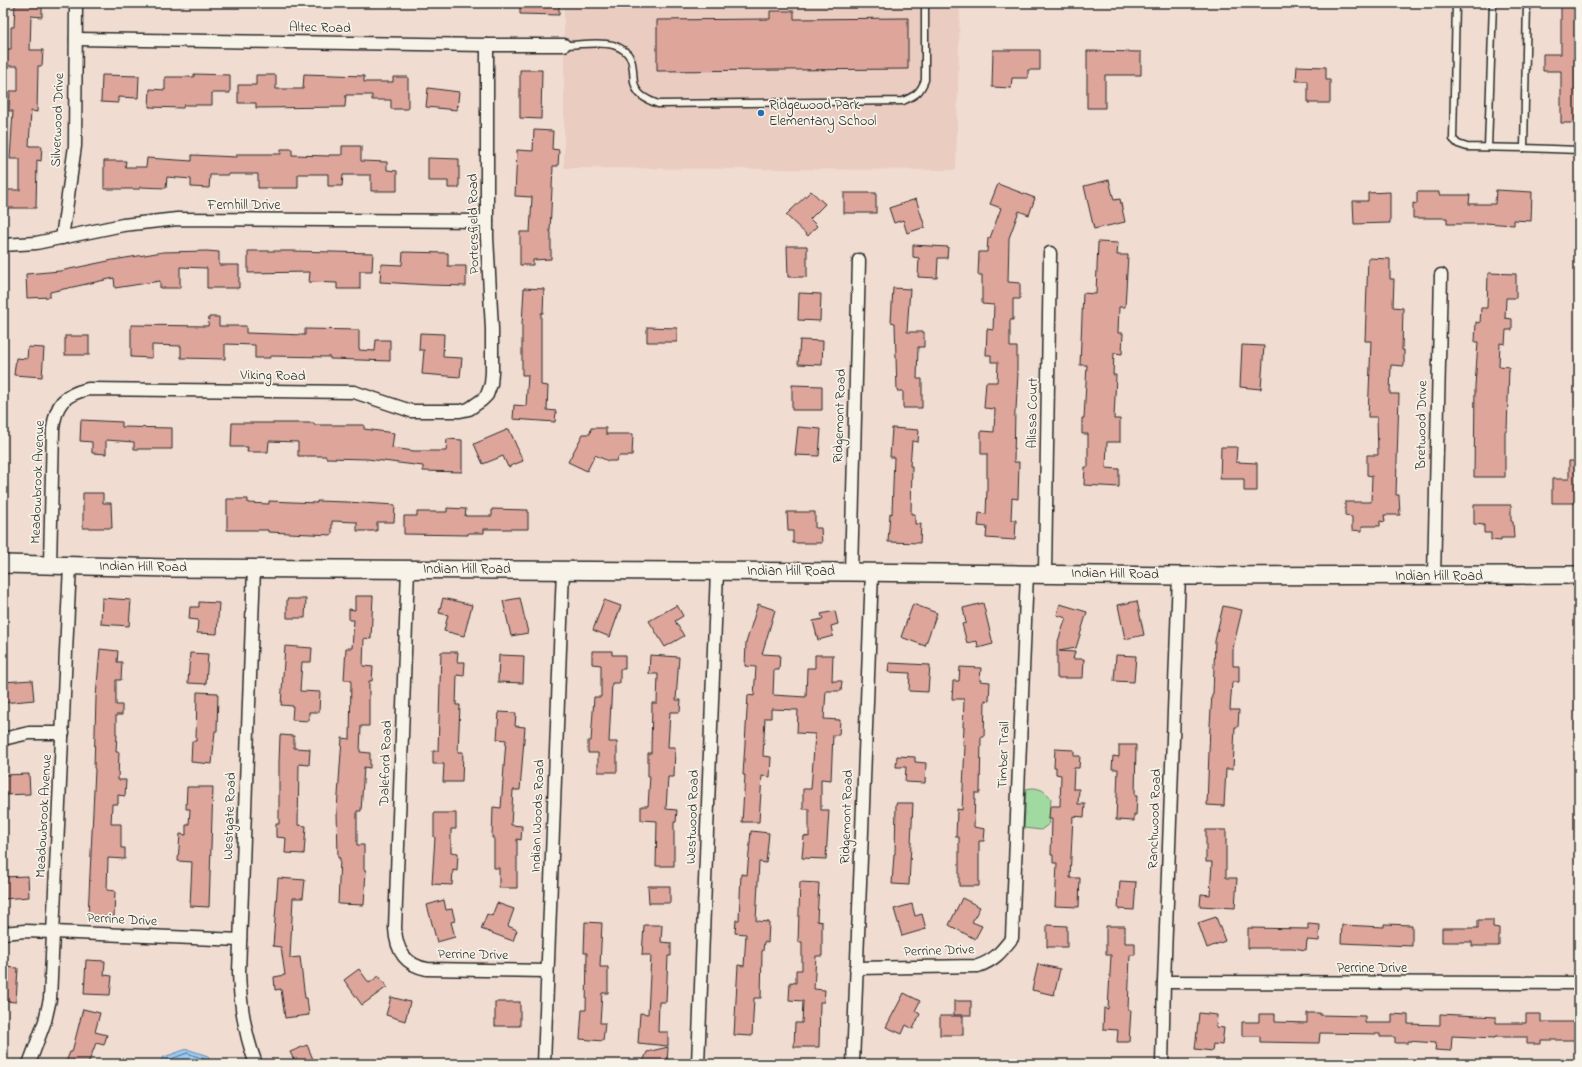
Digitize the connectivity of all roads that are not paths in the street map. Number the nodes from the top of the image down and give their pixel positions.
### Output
1 (76, 3) edge
2 (925, 3) edge
3 (1456, 3) edge
4 (1493, 3) edge
5 (1527, 3) edge
6 (76, 39) junction
7 (487, 45) junction
8 (564, 45) joint
9 (1488, 147) junction
10 (1524, 148) junction
11 (1579, 150) edge
12 (487, 221) junction
13 (62, 238) junction
14 (3, 245) edge
15 (1050, 252) dead end
16 (860, 260) dead end
17 (1441, 275) dead end
18 (482, 400) joint
19 (62, 402) joint
20 (3, 564) edge
21 (50, 565) junction
22 (70, 565) junction
23 (254, 568) junction
24 (408, 569) junction
25 (563, 570) junction
26 (717, 571) junction
27 (851, 572) junction
28 (872, 572) junction
29 (1027, 573) junction
30 (1045, 573) junction
31 (1579, 575) edge
32 (1179, 576) junction
33 (1434, 576) junction
34 (63, 734) junction
35 (3, 739) edge
36 (53, 932) junction
37 (3, 933) edge
38 (1012, 938) joint
39 (240, 940) junction
40 (403, 957) joint
41 (856, 968) junction
42 (547, 971) junction
43 (1164, 982) junction
44 (1579, 984) edge
45 (29, 1064) edge
46 (256, 1064) edge
47 (544, 1064) edge
48 (698, 1064) edge
49 (853, 1064) edge
50 (1162, 1064) edge

1 - 6 street, Silverwood Drive
2 - 8 lane
3 - 9 lane
4 - 9 lane
5 - 10 lane
6 - 7 street, Altec Road
6 - 13 street, Silverwood Drive
7 - 8 street, Altec Road
7 - 12 street, Portersfield Road
9 - 10 lane
10 - 11 lane
12 - 13 street, Fernhill Drive
12 - 18 street, Portersfield Road
13 - 14 street, Fernhill Drive
15 - 30 street, Alissa Court
16 - 27 street, Ridgemont Road
17 - 33 street, Bretwood Drive
18 - 19 street, Viking Road
19 - 21 street, Meadowbrook Avenue
20 - 21 street, Indian Hill Road
21 - 22 street, Indian Hill Road
22 - 23 street, Indian Hill Road
22 - 34 street, Meadowbrook Avenue
23 - 24 street, Indian Hill Road
23 - 39 street, Westgate Road
24 - 25 street, Indian Hill Road
24 - 40 street, Daleford Road
25 - 26 street, Indian Hill Road
25 - 42 street, Indian Woods Road
26 - 27 street, Indian Hill Road
26 - 48 street, Westwood Road
27 - 28 street, Indian Hill Road
28 - 29 street, Indian Hill Road
28 - 41 street, Ridgemont Road
29 - 30 street, Indian Hill Road
29 - 38 street, Timber Trail
30 - 32 street, Indian Hill Road
31 - 33 street, Indian Hill Road
32 - 33 street, Indian Hill Road
32 - 43 street, Ranchwood Road
34 - 35 street
34 - 36 street, Meadowbrook Avenue
36 - 37 street, Perrine Drive
36 - 39 street, Perrine Drive
36 - 45 street, Meadowbrook Avenue
38 - 41 street, Perrine Drive
39 - 46 street, Westgate Road
40 - 42 street, Perrine Drive
41 - 49 street, Ridgemont Road
42 - 47 street, Indian Woods Road
43 - 44 street, Perrine Drive
43 - 50 street, Ranchwood Road

